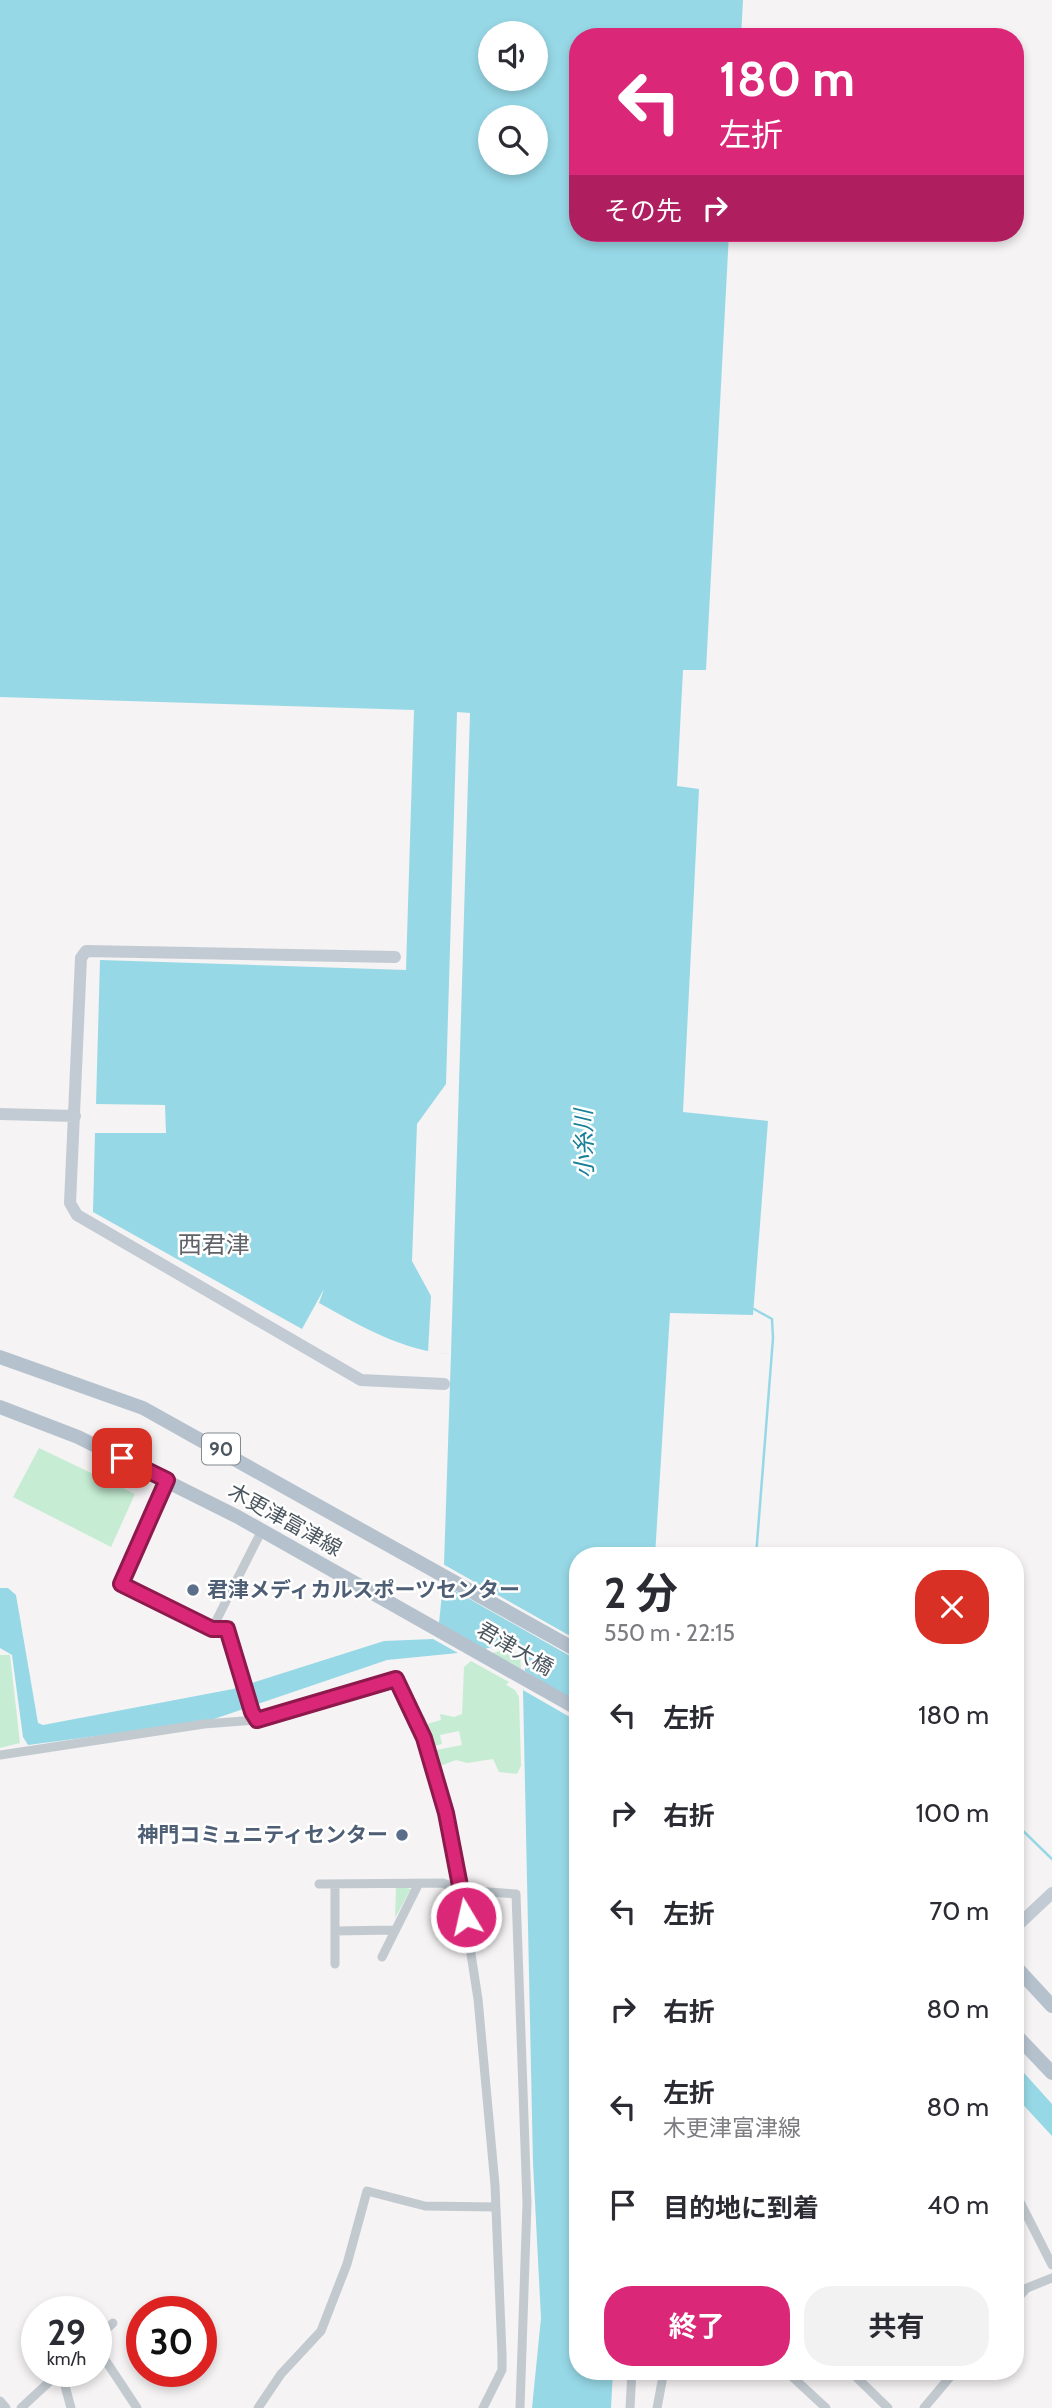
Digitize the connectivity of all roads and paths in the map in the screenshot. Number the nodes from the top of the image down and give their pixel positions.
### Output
1 (395, 957) dead end
2 (0, 1114) edge
3 (75, 1116) junction
4 (0, 1357) edge
5 (444, 1384) dead end
6 (0, 1407) edge
7 (167, 1480) junction
8 (262, 1530) junction
9 (431, 1567) joint
10 (432, 1626) joint
11 (212, 1629) junction
12 (569, 1646) edge
13 (569, 1704) edge
14 (254, 1716) junction
15 (0, 1755) edge
16 (419, 1883) junction
17 (319, 1884) dead end
18 (335, 1884) junction
19 (461, 1890) junction
20 (1051, 1899) edge
21 (1024, 1921) edge
22 (395, 1930) junction
23 (335, 1931) junction
24 (382, 1957) dead end
25 (335, 1964) dead end
26 (1024, 1976) edge
27 (1052, 2006) edge
28 (1024, 2043) edge
29 (1052, 2073) edge
30 (496, 2207) junction
31 (1024, 2210) edge
32 (1052, 2265) edge
33 (1052, 2278) edge
34 (1024, 2291) edge
35 (112, 2371) edge
36 (631, 2380) edge
37 (662, 2380) edge
38 (796, 2380) edge
39 (859, 2380) edge
40 (947, 2380) edge
41 (44, 2387) edge
42 (65, 2387) edge
43 (0, 2401) edge
44 (6, 2408) edge
45 (21, 2408) edge
46 (71, 2408) edge
47 (136, 2408) edge
48 (258, 2408) edge
49 (483, 2408) edge
50 (520, 2408) edge
51 (629, 2408) edge
52 (657, 2408) edge
53 (826, 2408) edge
54 (888, 2408) edge
55 (924, 2408) edge

1 - 3 street
2 - 3 street
3 - 5 street
4 - 9 main road, 木更津富津線 / 90
6 - 7 main road, 木更津富津線 / 90
7 - 8 main road, 木更津富津線 / 90
7 - 11 street
8 - 10 main road, 木更津富津線 / 90
8 - 11 street
9 - 12 main road, 君津大橋 / 90
10 - 13 main road, 君津大橋 / 90
11 - 14 street
14 - 15 street
14 - 19 street
16 - 18 street
16 - 19 street
16 - 22 street
17 - 18 street
18 - 23 street
19 - 30 street
19 - 50 street
20 - 21 street
22 - 23 street
22 - 24 street
23 - 25 street
26 - 27 main road
28 - 29 main road
30 - 48 street
30 - 49 street
31 - 32 street
33 - 34 street
35 - 47 street
36 - 51 street
37 - 52 street
38 - 53 street
39 - 54 street
40 - 55 street
41 - 45 street
42 - 46 street
43 - 44 street

